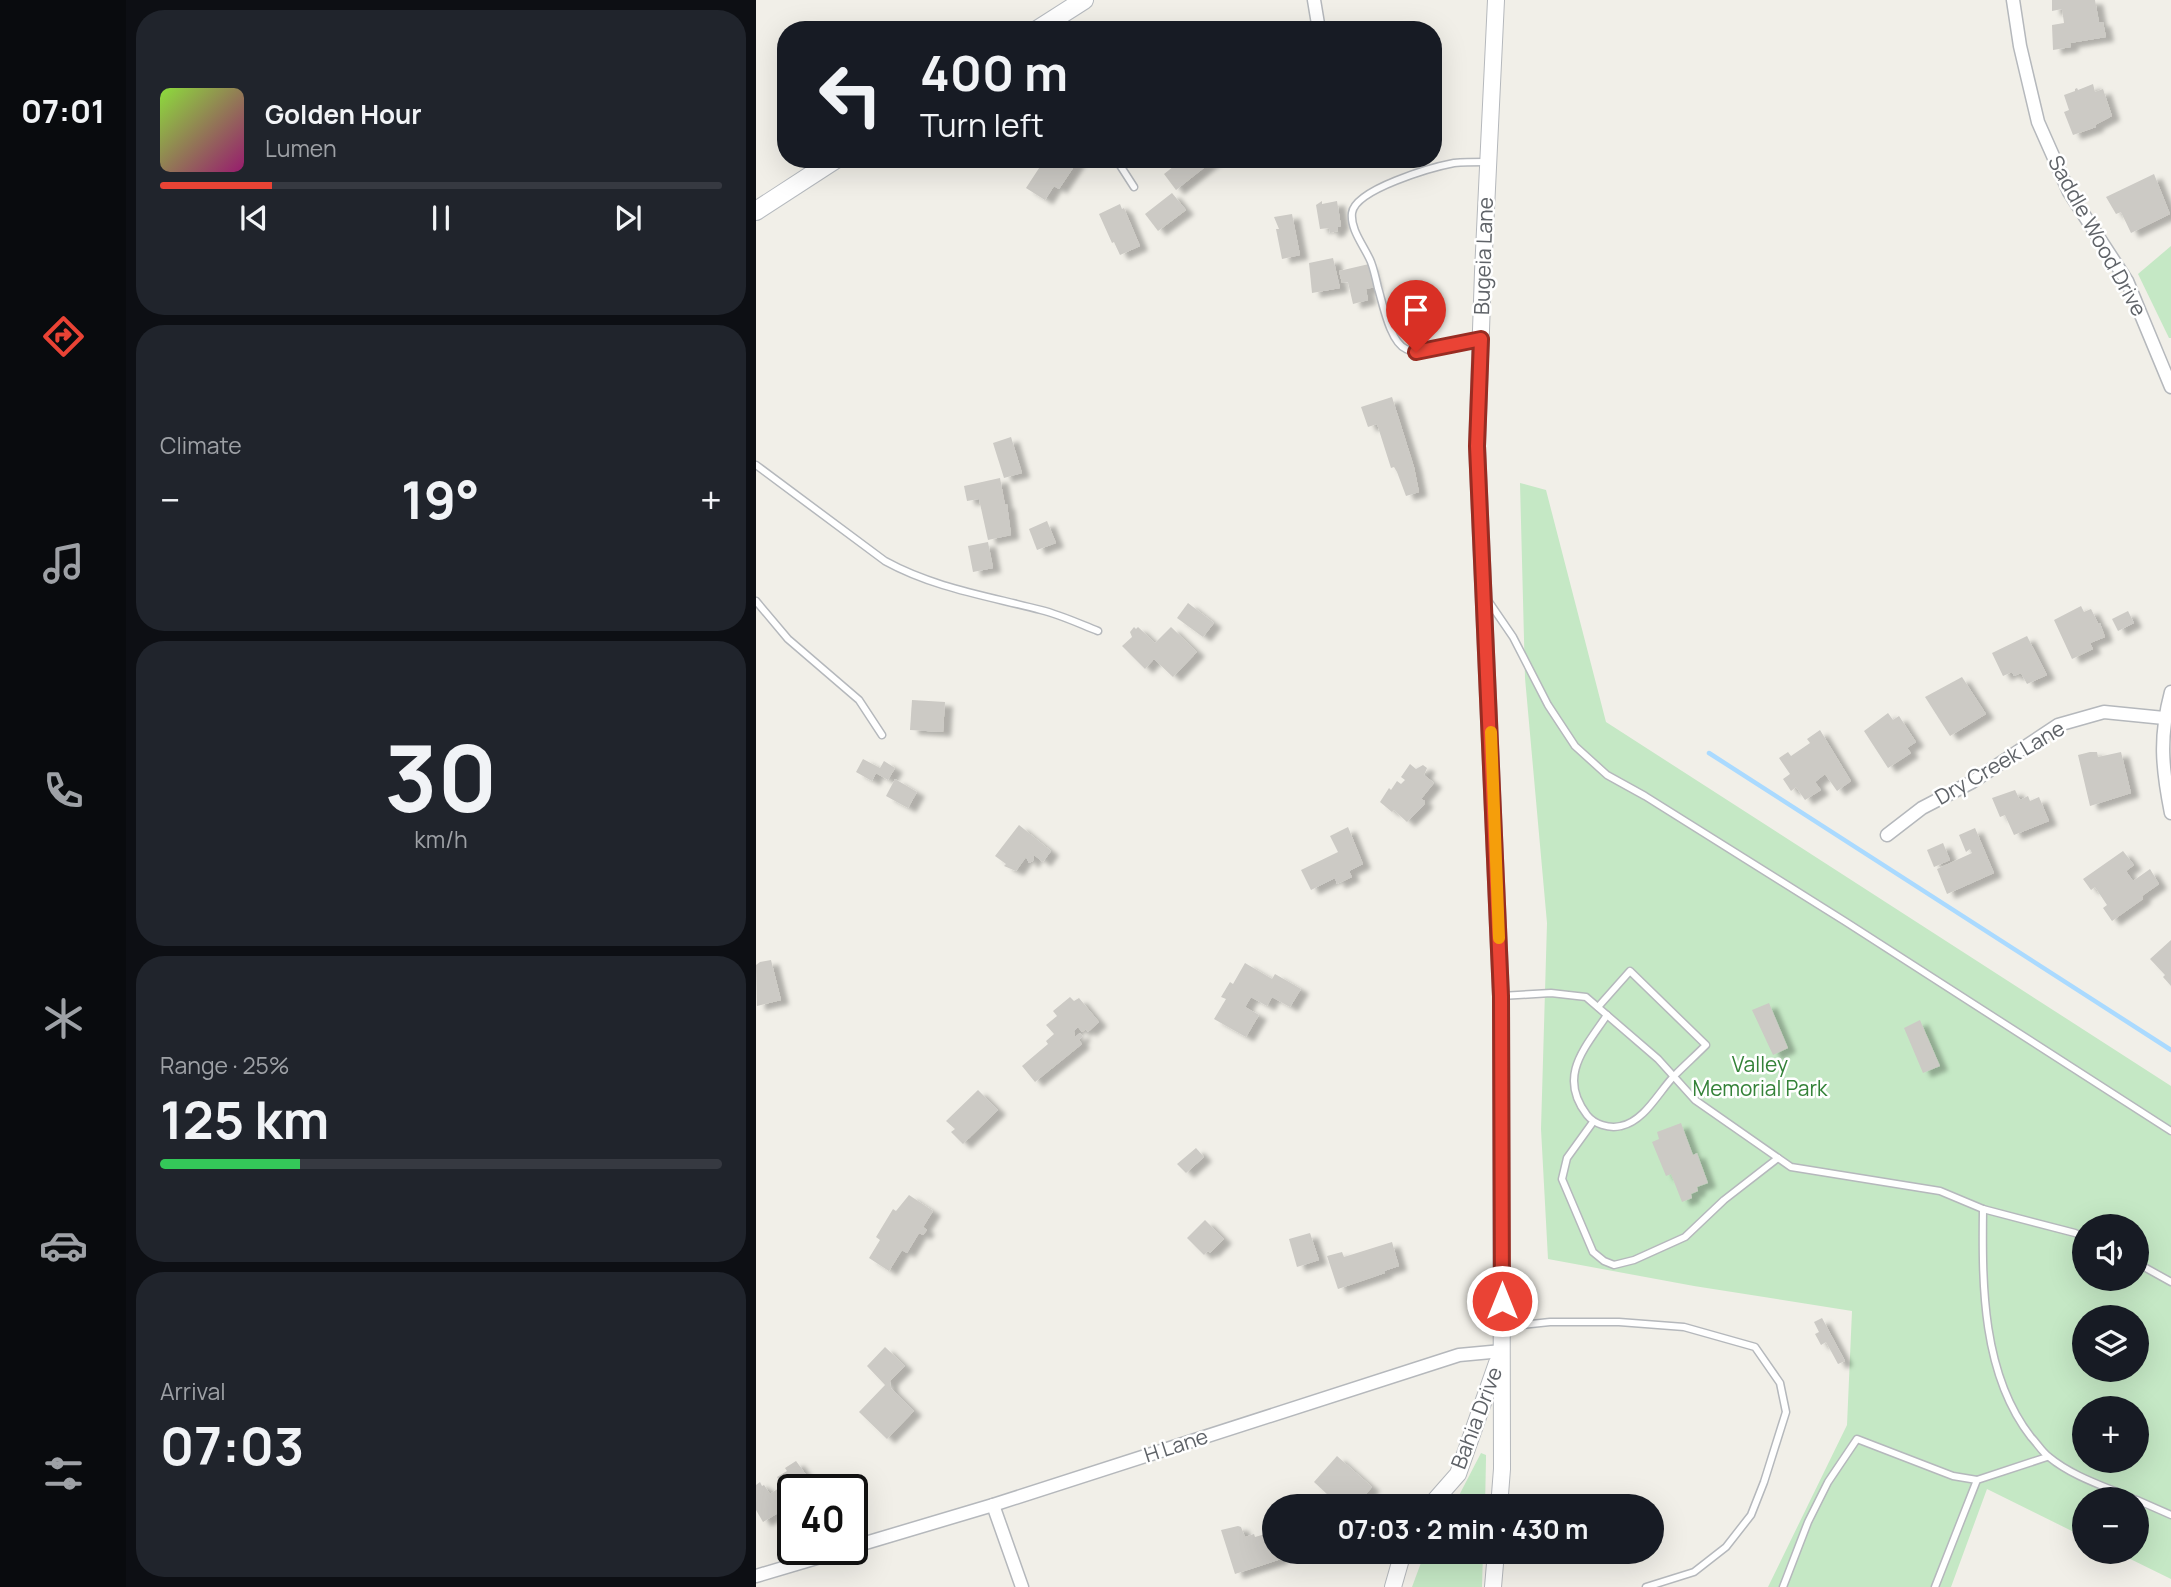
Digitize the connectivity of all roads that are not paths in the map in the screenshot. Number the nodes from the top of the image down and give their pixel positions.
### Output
1 (1084, 0) edge
2 (1314, 0) edge
3 (1496, 0) edge
4 (2013, 0) edge
5 (1061, 21) edge
6 (1318, 21) edge
7 (1488, 162) junction
8 (1442, 167) edge
9 (822, 168) edge
10 (1122, 168) edge
11 (1439, 168) edge
12 (1134, 187) dead end
13 (756, 211) edge
14 (1481, 339) junction
15 (2171, 387) edge
16 (756, 465) edge
17 (1484, 594) junction
18 (756, 601) edge
19 (1098, 631) dead end
20 (2171, 692) edge
21 (2164, 718) junction
22 (882, 735) dead end
23 (2171, 813) edge
24 (1887, 835) dead end
25 (1501, 996) junction
26 (1598, 1007) junction
27 (1607, 1015) junction
28 (1674, 1076) junction
29 (1593, 1122) junction
30 (2171, 1131) edge
31 (1778, 1158) junction
32 (1983, 1209) junction
33 (2072, 1232) edge
34 (2149, 1270) edge
35 (2171, 1282) edge
36 (1502, 1327) junction
37 (1502, 1351) junction
38 (2047, 1457) junction
39 (1978, 1480) junction
40 (2106, 1487) edge
41 (1440, 1494) edge
42 (1500, 1494) edge
43 (993, 1505) junction
44 (2149, 1506) edge
45 (2171, 1515) edge
46 (868, 1542) edge
47 (1399, 1564) edge
48 (1495, 1564) edge
49 (793, 1565) edge
50 (756, 1576) edge
51 (1022, 1587) edge
52 (1393, 1587) edge
53 (1493, 1587) edge
54 (1646, 1587) edge
55 (1783, 1587) edge
56 (1935, 1587) edge

1 - 5 main road
2 - 6 street
3 - 7 street, Bugeia Lane
4 - 15 street, Saddle Wood Drive
7 - 8 lane
7 - 14 street, Bugeia Lane
9 - 13 main road
10 - 12 lane
11 - 14 lane
14 - 17 street, Bugeia Lane
16 - 19 lane
17 - 25 street, Bugeia Lane
17 - 30 lane
18 - 22 lane
20 - 21 street
21 - 23 street
21 - 24 street, Dry Creek Lane
25 - 26 lane
25 - 36 street, Bugeia Lane
26 - 27 lane
26 - 28 lane
27 - 28 lane
27 - 29 lane
28 - 29 lane
28 - 31 lane
29 - 31 lane
31 - 32 lane
32 - 33 lane
32 - 38 lane
34 - 35 lane
36 - 37 street, Bugeia Lane
36 - 54 lane
37 - 41 street, Bahia Drive
37 - 42 street, Bahia Drive
37 - 43 street, H Lane
38 - 39 lane
38 - 40 lane
39 - 55 lane
39 - 56 lane
43 - 46 street, H Lane
43 - 51 street
44 - 45 lane
47 - 52 street
48 - 53 street
49 - 50 street

